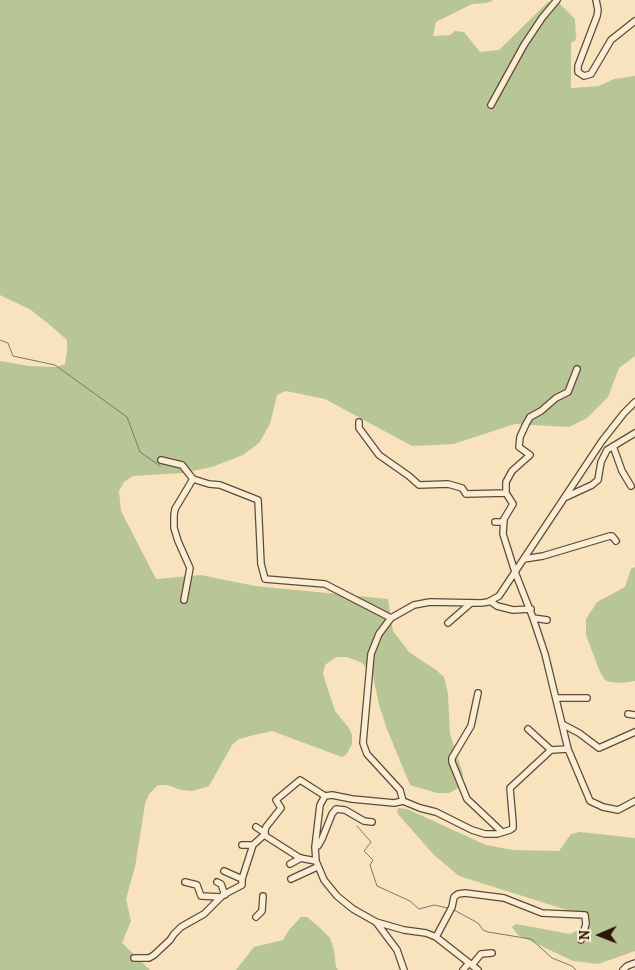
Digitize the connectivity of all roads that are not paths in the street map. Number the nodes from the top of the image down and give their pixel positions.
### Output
1 (557, 0) edge
2 (596, 0) edge
3 (635, 21) edge
4 (490, 105) dead end
5 (577, 369) dead end
6 (635, 402) edge
7 (358, 422) dead end
8 (635, 433) edge
9 (613, 446) junction
10 (160, 460) dead end
11 (193, 479) junction
12 (631, 486) dead end
13 (506, 493) junction
14 (566, 497) junction
15 (495, 522) dead end
16 (504, 522) junction
17 (616, 541) dead end
18 (524, 559) junction
19 (515, 572) junction
20 (184, 600) dead end
21 (490, 601) junction
22 (471, 603) junction
23 (530, 609) junction
24 (391, 618) junction
25 (534, 618) junction
26 (547, 620) dead end
27 (452, 621) dead end
28 (478, 693) dead end
29 (556, 698) junction
30 (587, 698) dead end
31 (562, 724) junction
32 (528, 728) dead end
33 (635, 732) edge
34 (568, 749) junction
35 (552, 750) junction
36 (325, 796) junction
37 (402, 801) junction
38 (635, 801) edge
39 (372, 822) dead end
40 (256, 827) dead end
41 (502, 832) junction
42 (264, 834) junction
43 (242, 845) dead end
44 (253, 845) junction
45 (315, 847) junction
46 (301, 858) junction
47 (290, 864) dead end
48 (316, 864) junction
49 (224, 871) dead end
50 (242, 879) junction
51 (291, 879) dead end
52 (185, 882) dead end
53 (217, 882) dead end
54 (223, 896) junction
55 (263, 896) dead end
56 (256, 917) dead end
57 (376, 922) junction
58 (436, 937) junction
59 (581, 940) dead end
60 (492, 953) dead end
61 (134, 958) dead end
62 (635, 963) edge
63 (470, 964) junction
64 (404, 970) edge
65 (463, 970) edge
66 (478, 970) edge
67 (622, 970) edge

1 - 4 street
2 - 3 street
5 - 13 street
6 - 14 street
7 - 13 street
8 - 9 street
9 - 12 street
9 - 14 street
10 - 11 street
11 - 20 street
11 - 24 street
13 - 16 street
14 - 18 street
15 - 16 street
16 - 19 street
17 - 18 street
18 - 19 street
19 - 21 street
19 - 23 street
21 - 22 street
21 - 23 street
22 - 24 street
22 - 27 street
23 - 25 street
24 - 37 street
25 - 26 street
25 - 29 street
28 - 41 street
29 - 30 street
29 - 31 street
31 - 33 street
31 - 34 street
32 - 35 street
34 - 35 street
34 - 38 street
35 - 41 street
36 - 37 street
36 - 42 street
36 - 45 street
37 - 41 street
39 - 45 street
40 - 42 street
42 - 44 street
42 - 46 street
43 - 44 street
44 - 50 street
45 - 48 street
46 - 47 street
46 - 48 street
48 - 51 street
48 - 57 street
49 - 50 street
50 - 54 street
52 - 54 street
53 - 54 street
54 - 61 street
55 - 56 street
57 - 58 street
57 - 64 street
58 - 59 street
58 - 63 street
60 - 63 street
62 - 67 street
63 - 65 street
63 - 66 street

